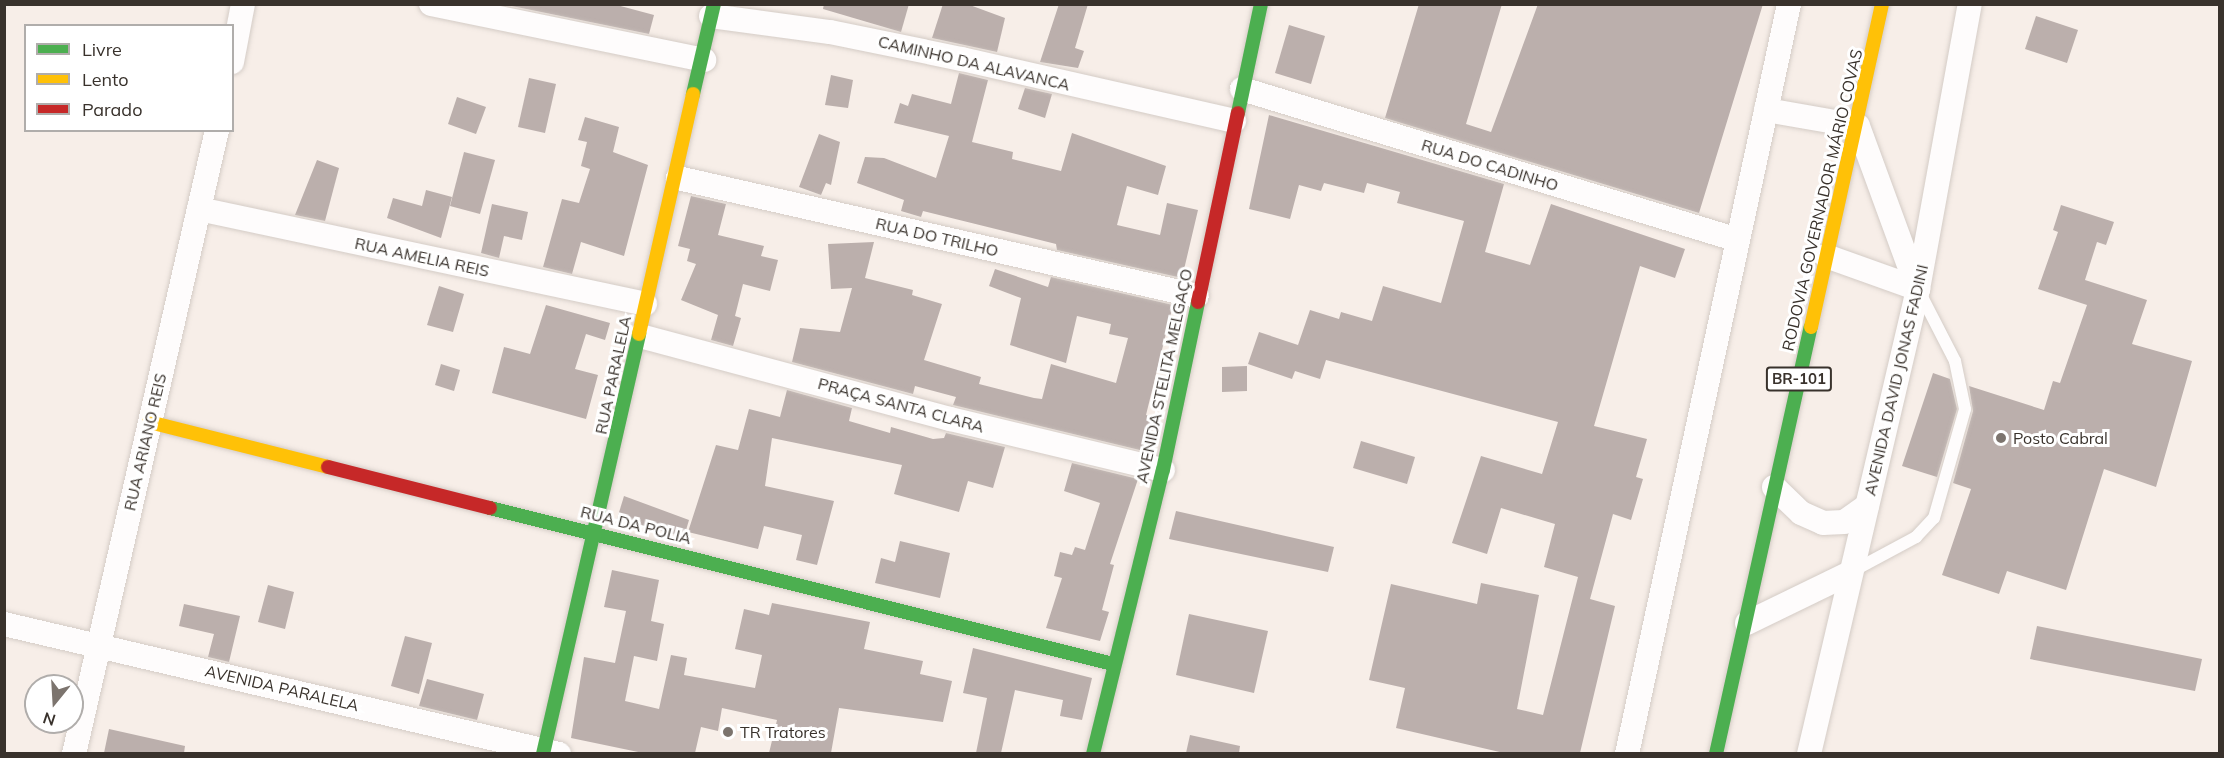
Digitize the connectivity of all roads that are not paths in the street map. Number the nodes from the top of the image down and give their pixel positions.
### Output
1 (243, 4) edge
2 (431, 4) edge
3 (1261, 4) edge
4 (1789, 4) edge
5 (1882, 4) edge
6 (1970, 4) edge
7 (713, 10) edge
8 (234, 51) edge
9 (704, 60) junction
10 (1242, 90) junction
11 (1766, 110) junction
12 (1234, 121) junction
13 (1858, 126) junction
14 (217, 132) edge
15 (678, 178) junction
16 (199, 210) junction
17 (1738, 240) junction
18 (1826, 256) junction
19 (1918, 289) junction
20 (1197, 296) junction
21 (645, 304) junction
22 (640, 336) junction
23 (149, 422) junction
24 (1163, 470) junction
25 (1774, 487) junction
26 (1867, 506) junction
27 (594, 532) junction
28 (1848, 574) junction
29 (1747, 623) junction
30 (4, 624) edge
31 (97, 644) junction
32 (1113, 664) junction
33 (548, 752) edge
34 (74, 753) edge
35 (1093, 753) edge
36 (1627, 753) edge
37 (1716, 753) edge
38 (1809, 753) edge

1 - 8 street
2 - 9 street
3 - 10 main road, AVENIDA STELITA MELGAÇO
4 - 11 street
5 - 13 main road, RODOVIA GOVERNADOR MÁRIO COVAS / BR-101
6 - 19 street, AVENIDA DAVID JONAS FADINI
7 - 9 main road, RUA PARALELA
7 - 12 street, CAMINHO DA ALAVANCA
9 - 15 main road, RUA PARALELA
10 - 12 main road, AVENIDA STELITA MELGAÇO
10 - 17 street, RUA DO CADINHO
11 - 13 street
11 - 17 street
12 - 20 main road, AVENIDA STELITA MELGAÇO
13 - 18 main road, RODOVIA GOVERNADOR MÁRIO COVAS / BR-101
13 - 19 street
14 - 16 street, RUA ARIANO REIS
15 - 20 street, RUA DO TRILHO
15 - 21 main road, RUA PARALELA
16 - 21 street, RUA AMELIA REIS
16 - 23 street, RUA ARIANO REIS
17 - 36 street
18 - 19 street
18 - 25 main road, RODOVIA GOVERNADOR MÁRIO COVAS / BR-101
19 - 26 street, AVENIDA DAVID JONAS FADINI
19 - 28 lane
20 - 24 main road, AVENIDA STELITA MELGAÇO
21 - 22 main road, RUA PARALELA
22 - 24 street, PRAÇA SANTA CLARA
22 - 27 main road, RUA PARALELA
23 - 27 main road, RUA DA POLIA
23 - 31 street, RUA ARIANO REIS
24 - 32 main road, AVENIDA STELITA MELGAÇO
25 - 26 street
25 - 29 main road, RODOVIA GOVERNADOR MÁRIO COVAS / BR-101
26 - 28 street, AVENIDA DAVID JONAS FADINI
27 - 32 main road, RUA DA POLIA
27 - 33 main road, RUA PARALELA
28 - 29 street
28 - 38 street, AVENIDA DAVID JONAS FADINI
29 - 37 main road, RODOVIA GOVERNADOR MÁRIO COVAS / BR-101
30 - 31 street, AVENIDA PARALELA
31 - 33 street, AVENIDA PARALELA
31 - 34 street, RUA ARIANO REIS
32 - 35 main road, AVENIDA STELITA MELGAÇO

